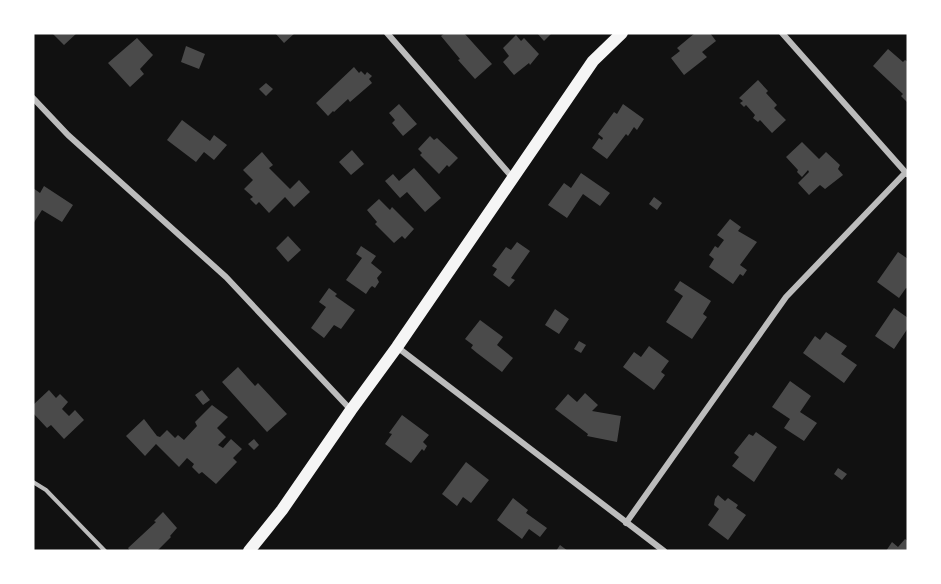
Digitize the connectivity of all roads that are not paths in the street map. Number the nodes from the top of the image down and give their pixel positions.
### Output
1 (387, 33) edge
2 (622, 33) edge
3 (782, 33) edge
4 (33, 98) edge
5 (907, 174) edge
6 (512, 177) junction
7 (397, 347) junction
8 (351, 410) junction
9 (33, 482) edge
10 (626, 523) junction
11 (105, 551) edge
12 (249, 551) edge
13 (664, 551) edge

1 - 6 street
2 - 6 main road
3 - 5 street
4 - 8 street
5 - 10 street
6 - 7 main road
7 - 8 main road
7 - 10 street
8 - 12 main road
9 - 11 lane
10 - 13 street

